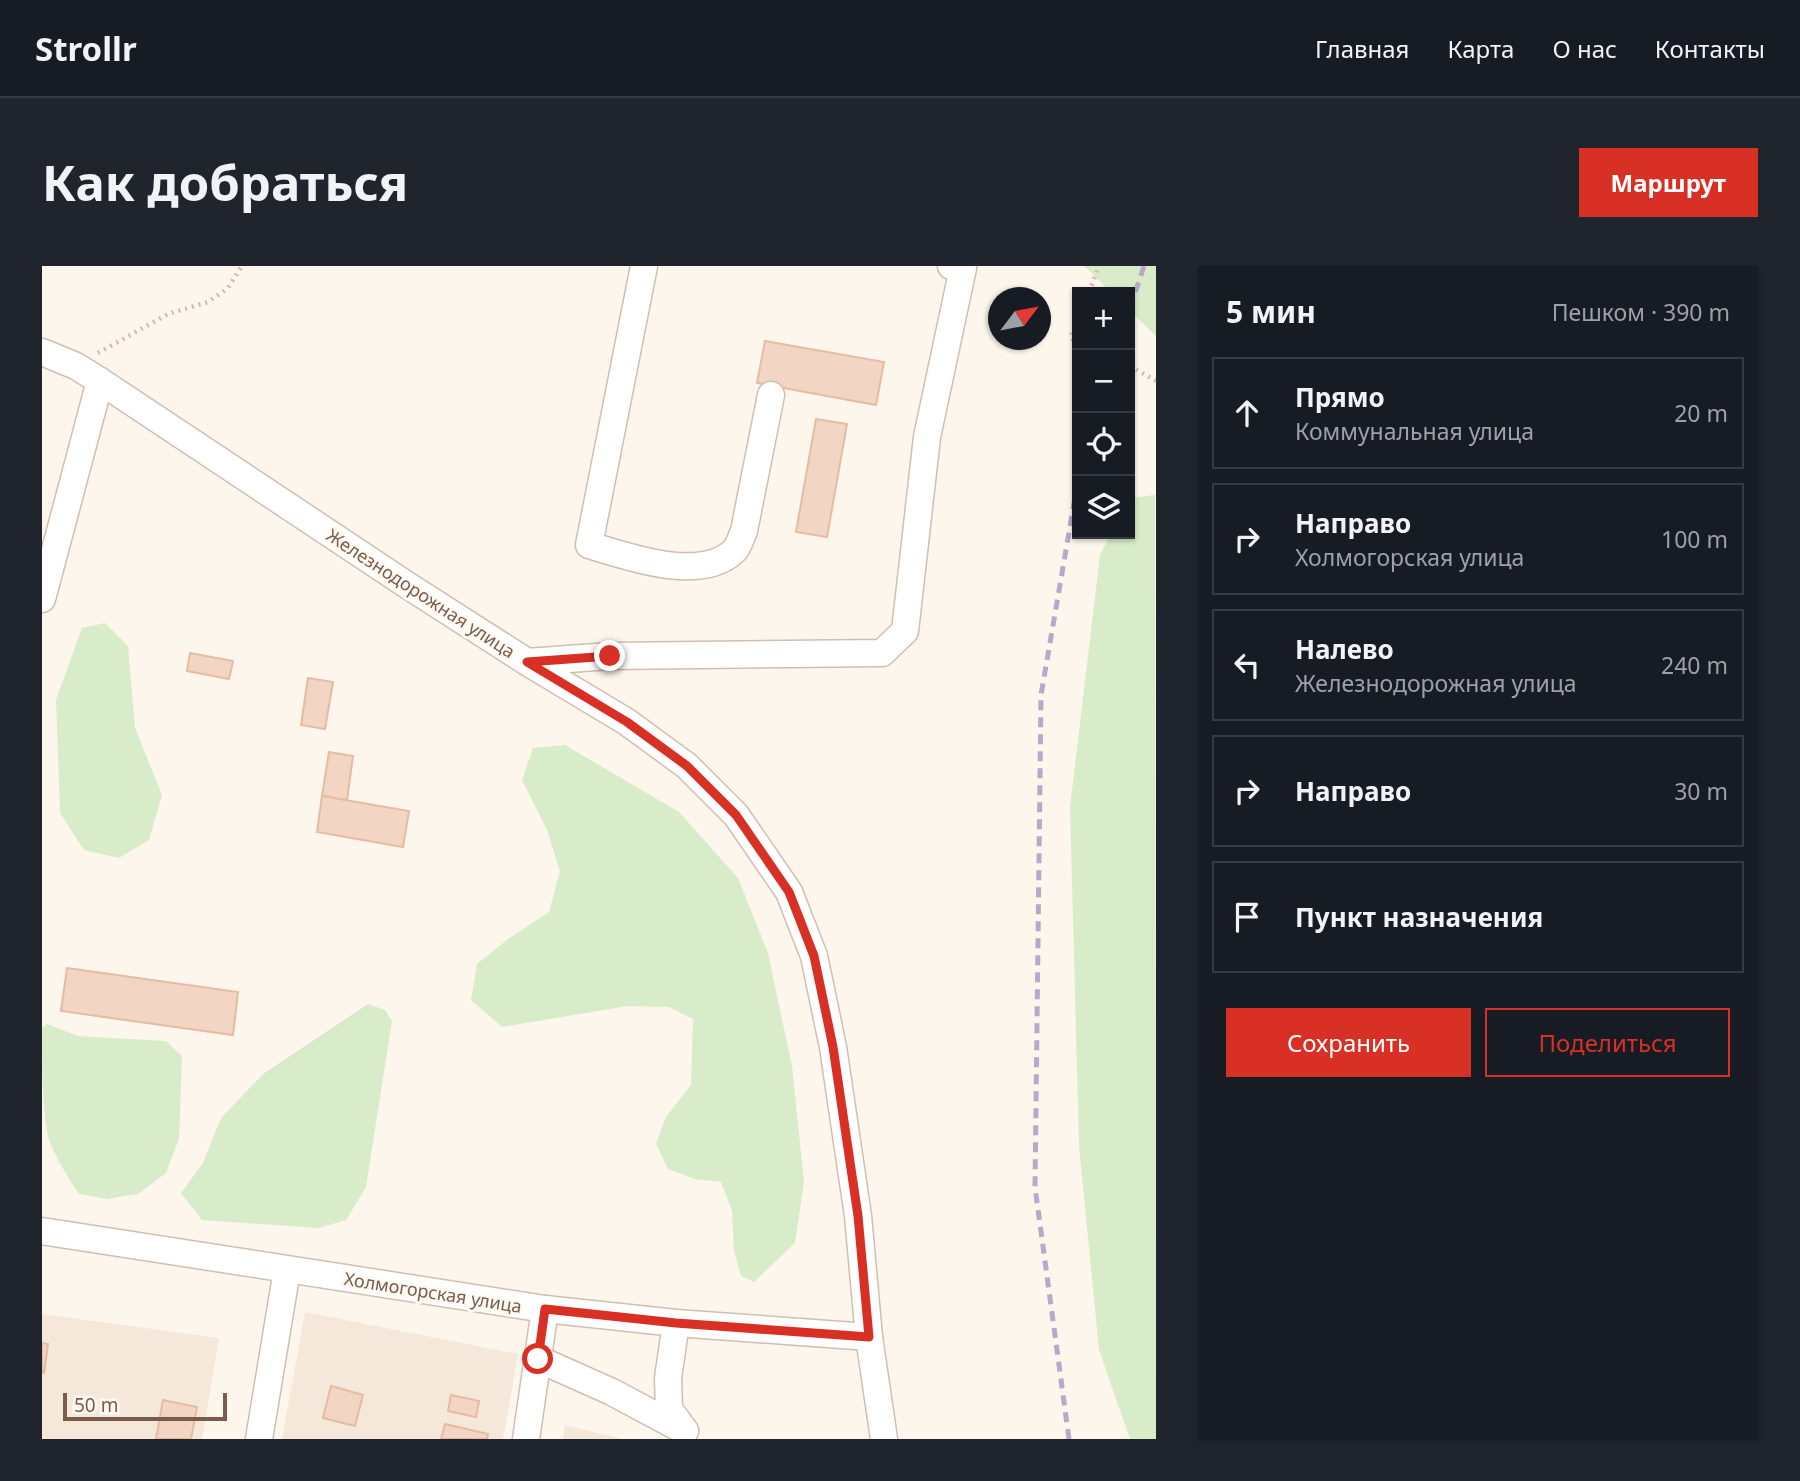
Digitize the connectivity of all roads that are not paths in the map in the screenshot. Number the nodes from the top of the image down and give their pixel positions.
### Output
1 (644, 266) edge
2 (951, 266) edge
3 (42, 352) edge
4 (100, 380) junction
5 (771, 395) dead end
6 (42, 599) edge
7 (527, 662) junction
8 (42, 1231) edge
9 (287, 1269) junction
10 (545, 1309) junction
11 (676, 1323) junction
12 (869, 1337) junction
13 (538, 1359) junction
14 (691, 1435) edge
15 (260, 1439) edge
16 (526, 1439) edge
17 (884, 1439) edge

1 - 5 street
2 - 7 street
3 - 4 street, Железнодорожная улица
4 - 6 street
4 - 7 street, Железнодорожная улица
7 - 12 street, Железнодорожная улица
8 - 9 street, Холмогорская улица
9 - 10 street, Холмогорская улица
9 - 15 street
10 - 11 street, Холмогорская улица
10 - 13 street
11 - 12 street, Холмогорская улица
11 - 14 street
12 - 17 street, Железнодорожная улица
13 - 14 street
13 - 16 street

